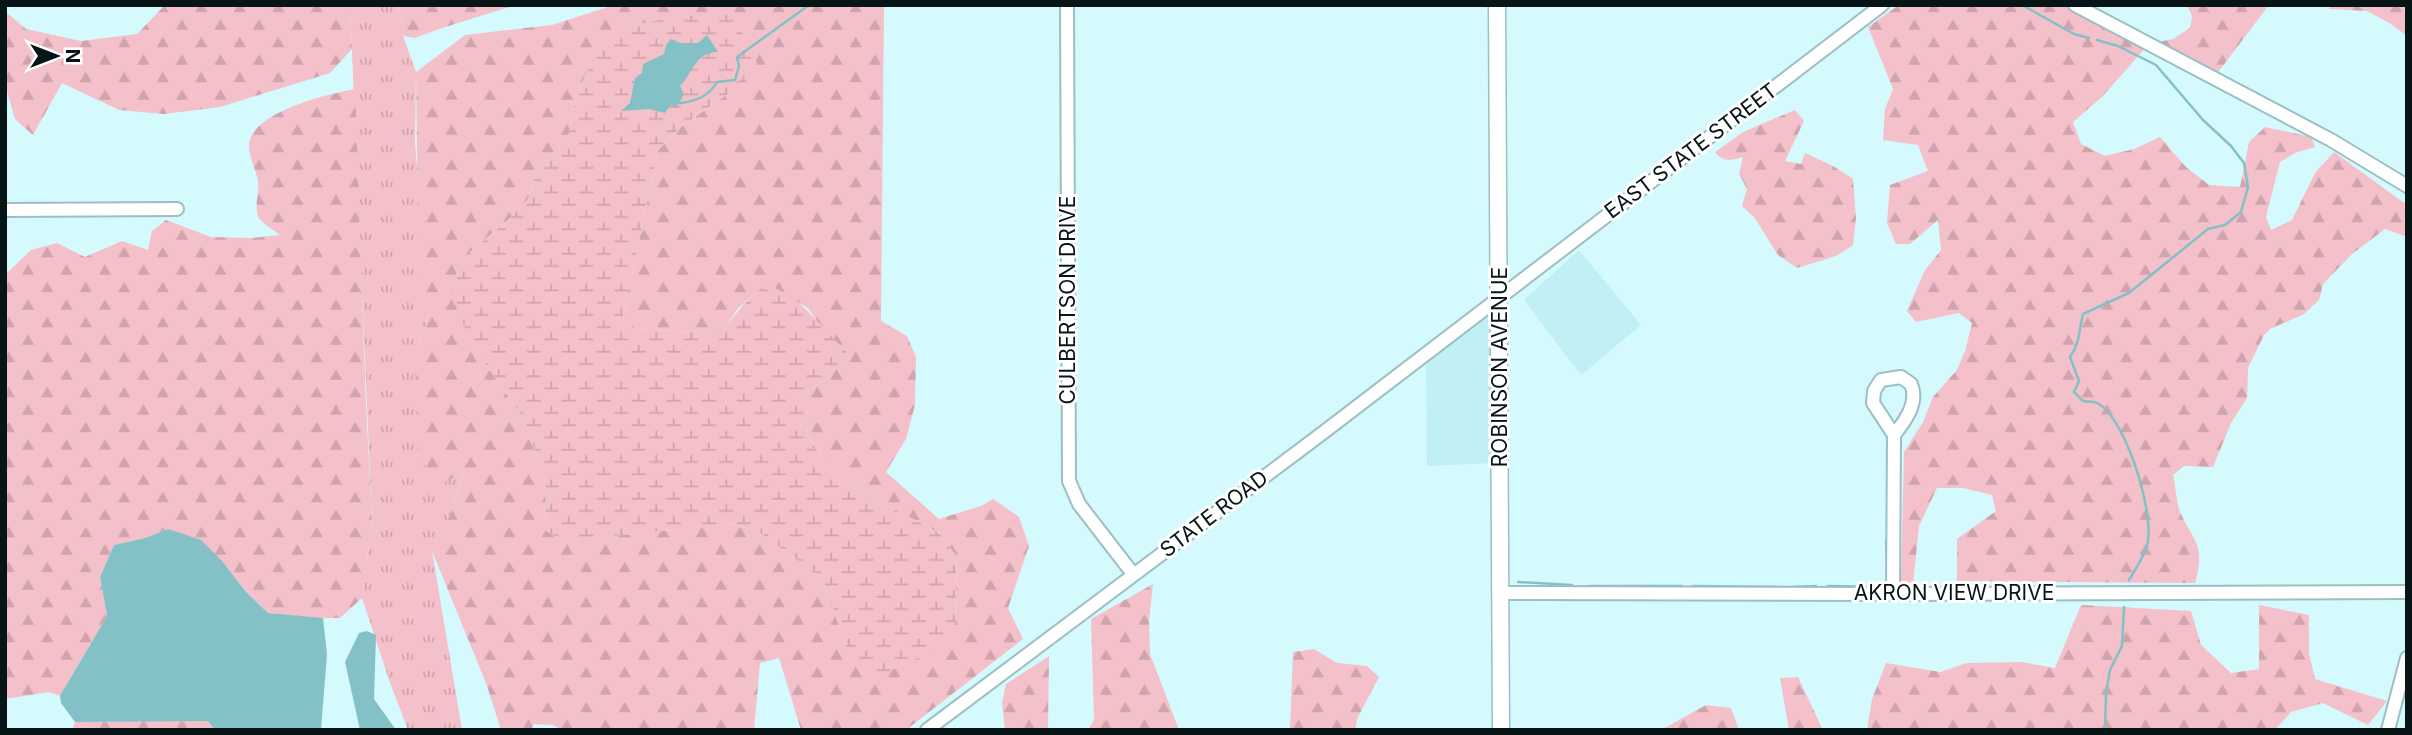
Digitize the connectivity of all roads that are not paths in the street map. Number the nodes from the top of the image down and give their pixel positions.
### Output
1 (1067, 5) edge
2 (1497, 5) edge
3 (1882, 5) edge
4 (2076, 5) edge
5 (2407, 186) edge
6 (177, 209) dead end
7 (5, 210) edge
8 (1500, 297) junction
9 (1894, 435) junction
10 (1133, 574) junction
11 (2407, 592) edge
12 (1501, 593) junction
13 (1893, 594) junction
14 (2407, 658) edge
15 (927, 730) edge
16 (1502, 730) edge
17 (2388, 730) edge

1 - 10 street, CULBERTSON DRIVE
2 - 8 main road, ROBINSON AVENUE
3 - 8 street, EAST STATE STREET
4 - 5 street
6 - 7 street
8 - 10 street, STATE ROAD
8 - 12 main road, ROBINSON AVENUE
9 - 9 street
9 - 13 street
10 - 15 street, STATE ROAD
11 - 13 street, AKRON VIEW DRIVE
12 - 13 street, AKRON VIEW DRIVE
12 - 16 main road, ROBINSON AVENUE
14 - 17 street

